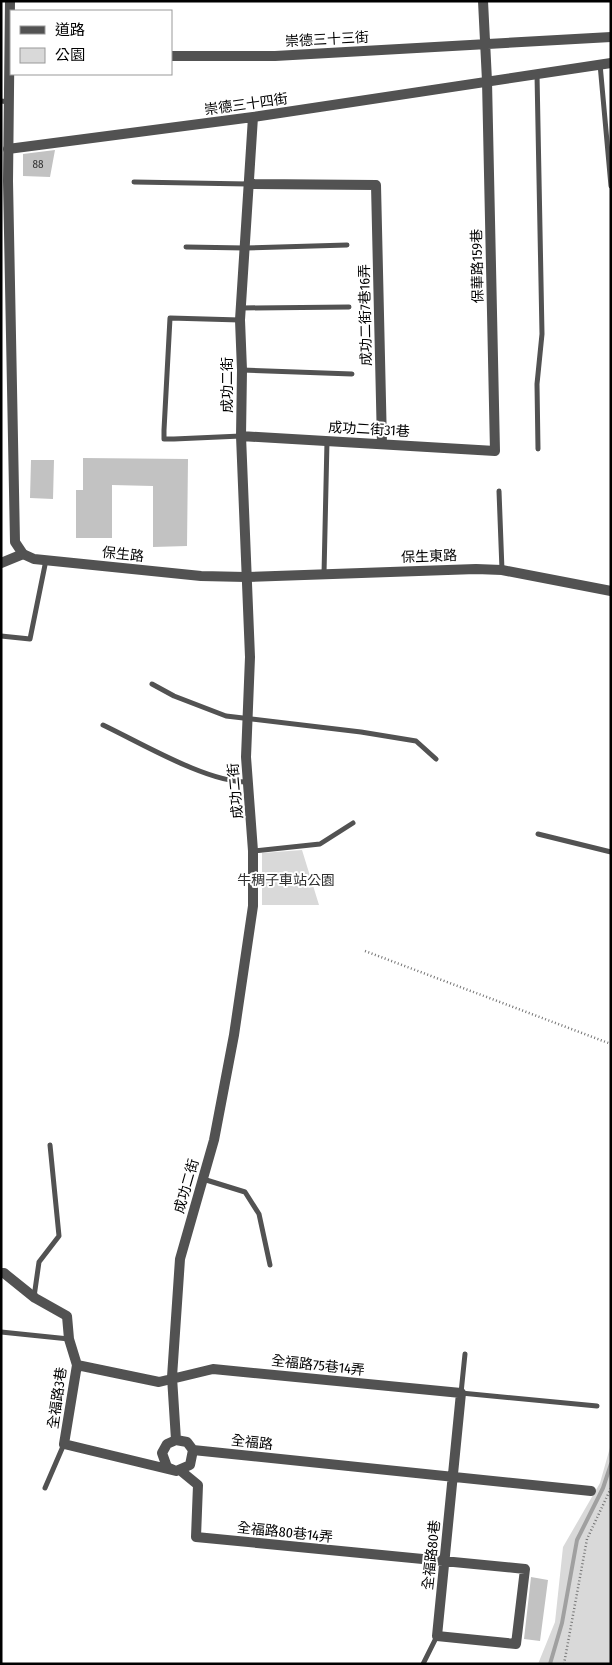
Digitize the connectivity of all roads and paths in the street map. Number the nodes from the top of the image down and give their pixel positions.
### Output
1 (482, 1) edge
2 (7, 8) edge
3 (611, 37) edge
4 (485, 44) junction
5 (10, 56) edge
6 (172, 56) edge
7 (611, 63) edge
8 (600, 64) junction
9 (537, 73) junction
10 (487, 81) junction
11 (5, 101) edge
12 (253, 117) junction
13 (8, 149) junction
14 (4, 181) edge
15 (134, 182) dead end
16 (248, 184) junction
17 (611, 186) edge
18 (347, 245) dead end
19 (186, 247) dead end
20 (245, 248) junction
21 (349, 307) dead end
22 (241, 308) junction
23 (240, 320) junction
24 (242, 370) junction
25 (352, 374) dead end
26 (241, 436) junction
27 (327, 441) junction
28 (382, 444) junction
29 (538, 449) dead end
30 (495, 451) joint
31 (499, 491) dead end
32 (23, 554) junction
33 (46, 560) junction
34 (1, 563) edge
35 (502, 570) junction
36 (324, 574) junction
37 (246, 576) junction
38 (611, 591) edge
39 (1, 636) edge
40 (152, 684) dead end
41 (248, 720) junction
42 (103, 725) dead end
43 (436, 759) dead end
44 (248, 782) junction
45 (352, 823) dead end
46 (538, 834) dead end
47 (254, 851) junction
48 (611, 852) edge
49 (365, 951) dead end
50 (611, 1044) edge
51 (50, 1145) dead end
52 (203, 1179) junction
53 (270, 1265) dead end
54 (1, 1273) edge
55 (34, 1297) junction
56 (1, 1332) edge
57 (69, 1339) junction
58 (465, 1354) dead end
59 (77, 1365) junction
60 (172, 1377) junction
61 (461, 1393) junction
62 (597, 1406) dead end
63 (176, 1440) junction
64 (64, 1444) junction
65 (193, 1450) junction
66 (179, 1471) junction
67 (453, 1477) junction
68 (45, 1488) dead end
69 (611, 1488) edge
70 (591, 1491) dead end
71 (444, 1562) junction
72 (438, 1636) junction
73 (423, 1664) edge
74 (564, 1664) edge

1 - 4 street, 保華路159巷
2 - 5 street
3 - 4 street, 崇德三十三街
4 - 6 street, 崇德三十三街
4 - 10 street, 保華路159巷
5 - 11 street
7 - 8 street, 崇德三十四街
8 - 9 street, 崇德三十四街
8 - 17 lane
9 - 10 street, 崇德三十四街
9 - 29 lane
10 - 12 street, 崇德三十四街
10 - 30 street, 保華路159巷
11 - 13 street
12 - 13 street, 崇德三十四街
12 - 16 street, 成功二街
13 - 14 street
14 - 32 street
15 - 16 lane
16 - 20 street, 成功二街
16 - 28 street, 成功二街7巷16弄
18 - 20 lane
19 - 20 lane
20 - 22 street, 成功二街
21 - 22 lane
22 - 23 street, 成功二街
23 - 24 street, 成功二街
23 - 26 lane
24 - 25 lane
24 - 26 street, 成功二街
26 - 27 street, 成功二街31巷
26 - 37 street, 成功二街
27 - 28 street, 成功二街31巷
27 - 36 lane
28 - 30 street, 成功二街31巷
31 - 35 lane
32 - 33 street, 保生路
32 - 34 street
33 - 37 street, 保生路
33 - 39 lane
35 - 36 street, 保生東路
35 - 38 street, 保生東路
36 - 37 street, 保生東路
37 - 41 street, 成功二街
40 - 41 lane
41 - 43 lane
41 - 44 street, 成功二街
42 - 44 lane
44 - 47 street, 成功二街
45 - 47 lane
46 - 48 lane
47 - 52 street, 成功二街
49 - 50 path
51 - 55 lane
52 - 53 lane
52 - 60 street, 成功二街
54 - 55 street, 全福路3巷
55 - 57 street, 全福路3巷
56 - 57 lane
57 - 59 street, 全福路3巷
58 - 61 lane
59 - 60 street, 全福路75巷14弄
59 - 64 street, 全福路3巷
60 - 61 street, 全福路75巷14弄
60 - 63 street, 成功二街
61 - 62 lane
61 - 67 street
63 - 65 street
63 - 66 street
64 - 66 street
64 - 68 lane
65 - 66 street
65 - 67 street, 全福路
66 - 71 street, 全福路80巷14弄
67 - 70 street, 全福路
67 - 71 street, 全福路80巷
69 - 74 path
71 - 72 street, 全福路80巷
71 - 72 street
72 - 73 lane, 全福路80巷

